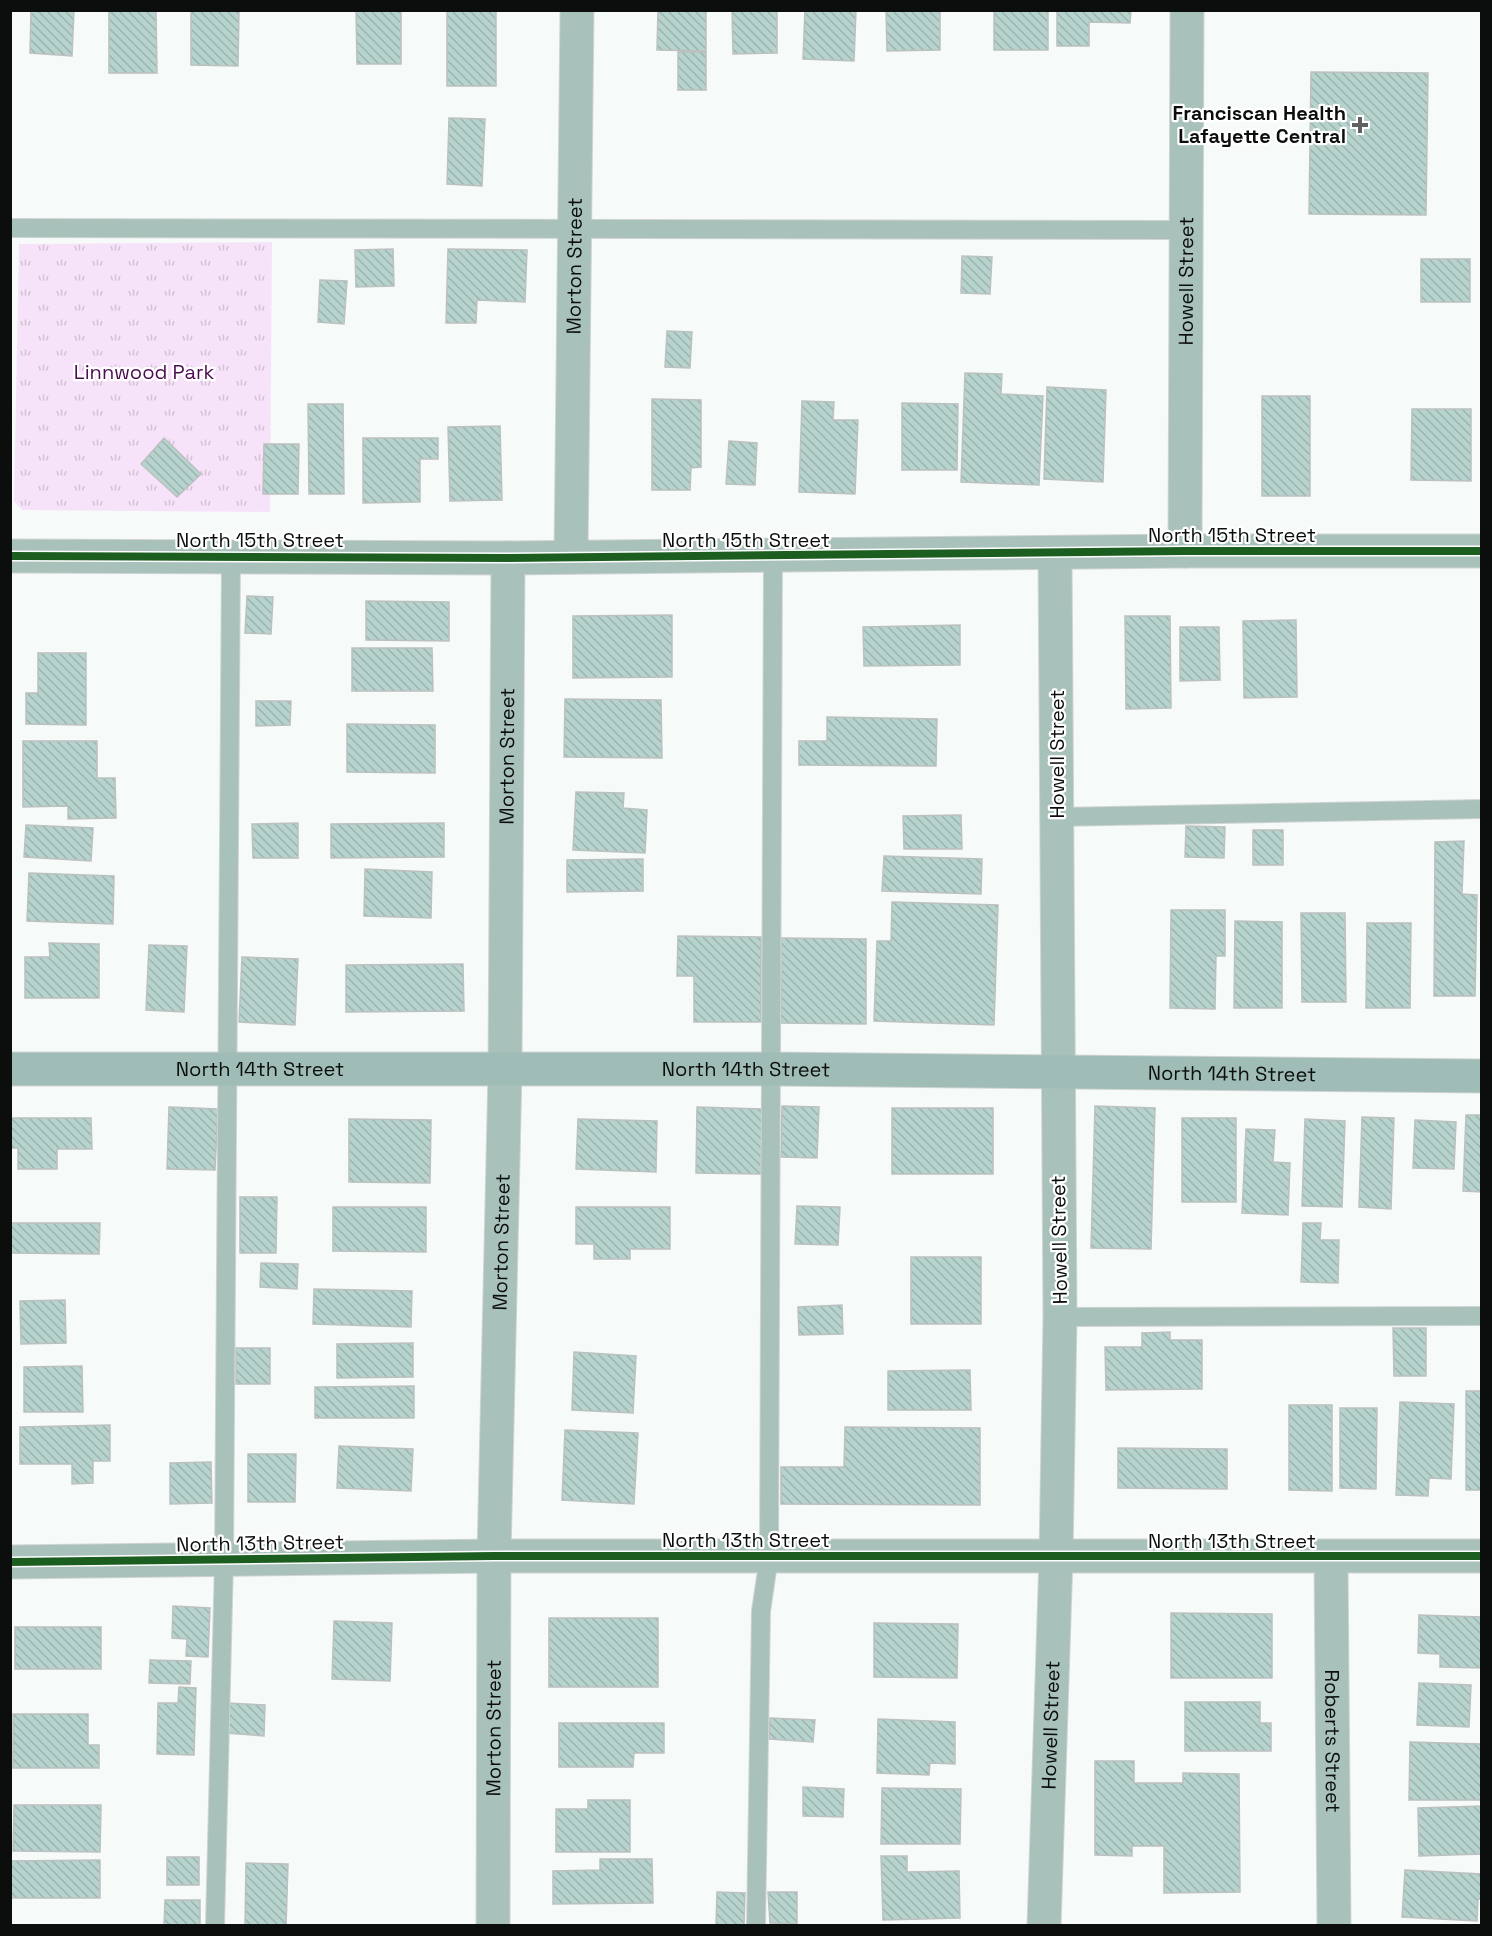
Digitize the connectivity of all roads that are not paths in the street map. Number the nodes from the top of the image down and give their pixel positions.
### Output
1 (578, 10) edge
2 (1187, 10) edge
3 (10, 228) edge
4 (576, 228) junction
5 (1186, 230) junction
6 (1185, 551) junction
7 (1482, 551) edge
8 (1055, 553) junction
9 (10, 556) edge
10 (231, 556) junction
11 (571, 557) junction
12 (773, 557) junction
13 (508, 558) junction
14 (1482, 809) edge
15 (1057, 817) junction
16 (10, 1069) edge
17 (229, 1069) junction
18 (772, 1069) junction
19 (505, 1071) junction
20 (1057, 1071) junction
21 (1482, 1076) edge
22 (1482, 1316) edge
23 (1060, 1317) junction
24 (494, 1556) junction
25 (1482, 1556) edge
26 (769, 1557) junction
27 (1056, 1557) junction
28 (1331, 1557) junction
29 (224, 1560) junction
30 (10, 1562) edge
31 (215, 1926) edge
32 (493, 1926) edge
33 (756, 1926) edge
34 (1044, 1926) edge
35 (1334, 1926) edge

1 - 4 street, Morton Street
2 - 5 street, Howell Street
3 - 4 lane
4 - 5 lane
4 - 11 street, Morton Street
5 - 6 street, Howell Street
6 - 7 street, North 15th Street
6 - 8 street, North 15th Street
8 - 12 street, North 15th Street
8 - 15 street, Howell Street
9 - 10 street, North 15th Street
10 - 13 street, North 15th Street
10 - 17 lane
11 - 12 street, North 15th Street
11 - 13 street, North 15th Street
12 - 18 lane
13 - 19 street, Morton Street
14 - 15 lane
15 - 20 street, Howell Street
16 - 17 street, North 14th Street
17 - 19 street, North 14th Street
17 - 29 lane
18 - 19 street, North 14th Street
18 - 20 street, North 14th Street
18 - 26 lane
19 - 24 street, Morton Street
20 - 21 street, North 14th Street
20 - 23 street, Howell Street
22 - 23 lane
23 - 27 street, Howell Street
24 - 26 street, North 13th Street
24 - 29 street, North 13th Street
24 - 32 street, Morton Street
25 - 28 street, North 13th Street
26 - 27 street, North 13th Street
26 - 33 lane
27 - 28 street, North 13th Street
27 - 34 street, Howell Street
28 - 35 street, Roberts Street
29 - 30 street, North 13th Street
29 - 31 lane

